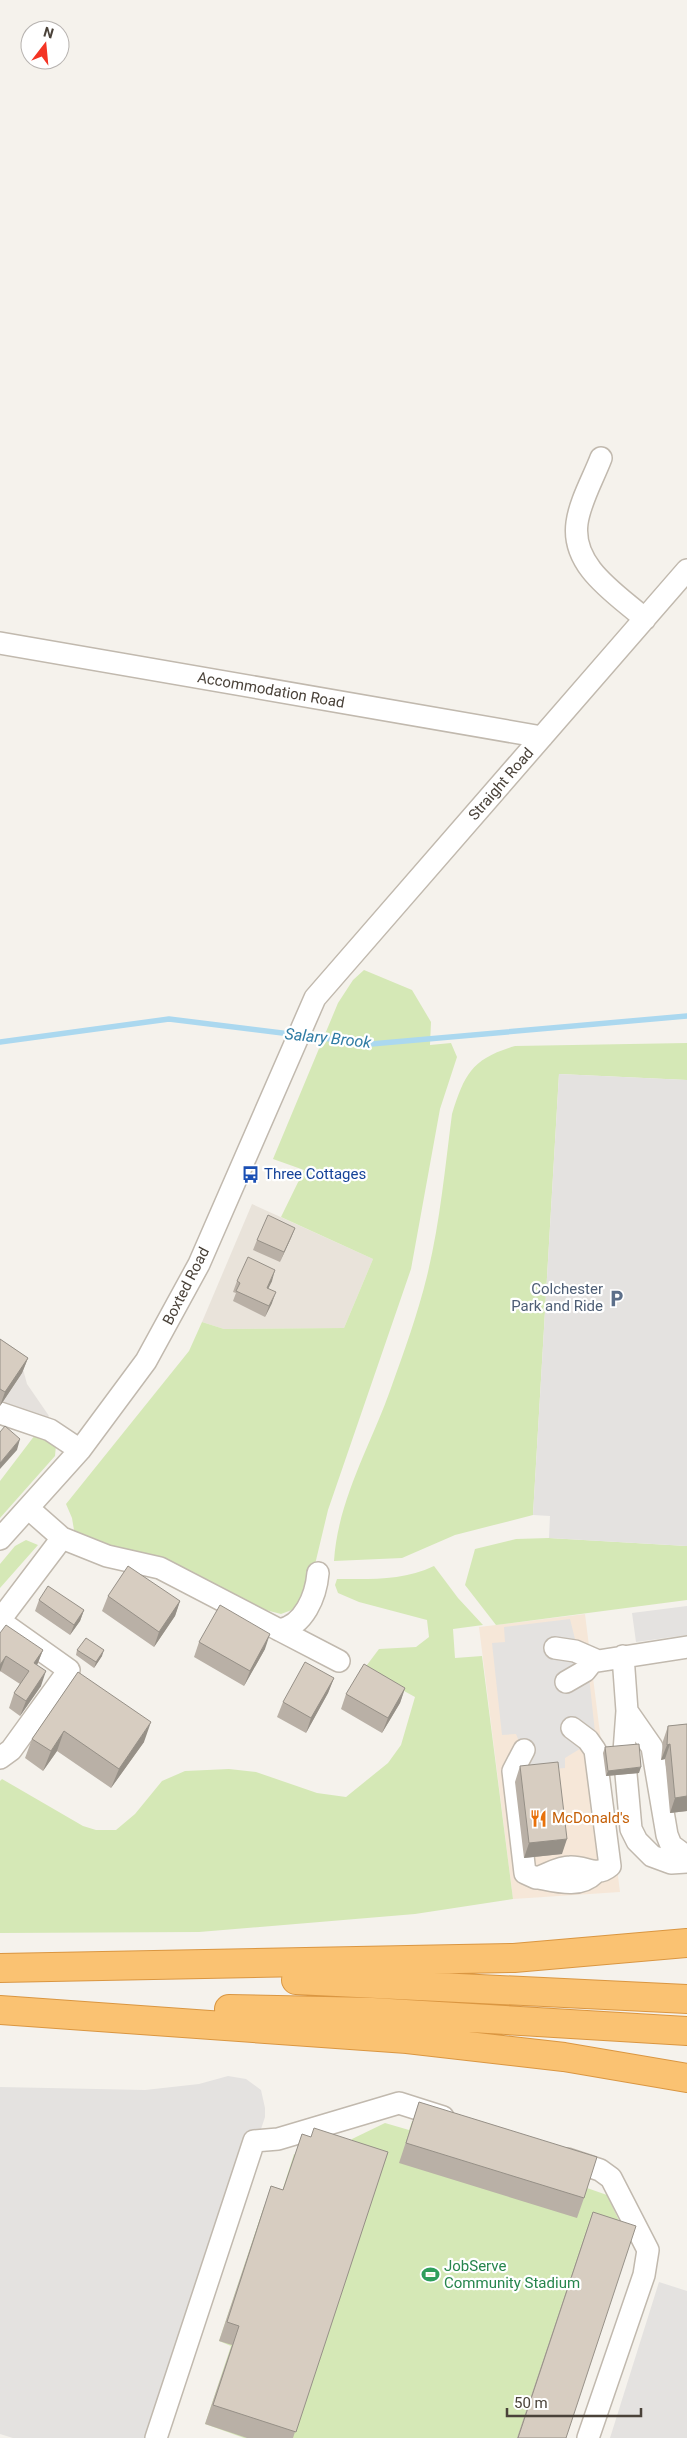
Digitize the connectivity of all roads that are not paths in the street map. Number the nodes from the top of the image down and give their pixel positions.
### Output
1 (601, 458) dead end
2 (687, 570) edge
3 (645, 619) junction
4 (0, 643) edge
5 (542, 737) junction
6 (315, 998) joint
7 (0, 1412) edge
8 (80, 1450) junction
9 (28, 1508) junction
10 (62, 1538) junction
11 (0, 1539) edge
12 (318, 1573) dead end
13 (0, 1620) edge
14 (279, 1630) junction
15 (687, 1647) edge
16 (555, 1648) dead end
17 (622, 1656) junction
18 (338, 1661) dead end
19 (595, 1661) junction
20 (566, 1682) dead end
21 (627, 1711) junction
22 (572, 1728) dead end
23 (524, 1750) dead end
24 (0, 1758) edge
25 (687, 1857) edge
26 (687, 1862) edge
27 (687, 1943) edge
28 (0, 1968) edge
29 (0, 1973) edge
30 (687, 1999) edge
31 (0, 2004) edge
32 (0, 2010) edge
33 (687, 2031) edge
34 (687, 2078) edge
35 (460, 2123) edge
36 (544, 2151) edge
37 (156, 2438) edge
38 (588, 2438) edge

1 - 3 street
2 - 3 street, Straight Road
3 - 5 street, Straight Road
4 - 5 street, Accommodation Road
5 - 6 street, Straight Road
6 - 8 street, Boxted Road
7 - 8 street
8 - 9 street, Boxted Road
9 - 10 street
9 - 11 street, Boxted Road
10 - 13 street
10 - 14 street
12 - 14 street
13 - 24 street
14 - 18 street
15 - 17 street
16 - 19 street
17 - 19 street
17 - 21 street
19 - 20 street
21 - 25 street
21 - 26 street
22 - 23 street
27 - 28 highway
29 - 30 highway
31 - 33 highway
32 - 34 highway
35 - 37 street
36 - 38 street

